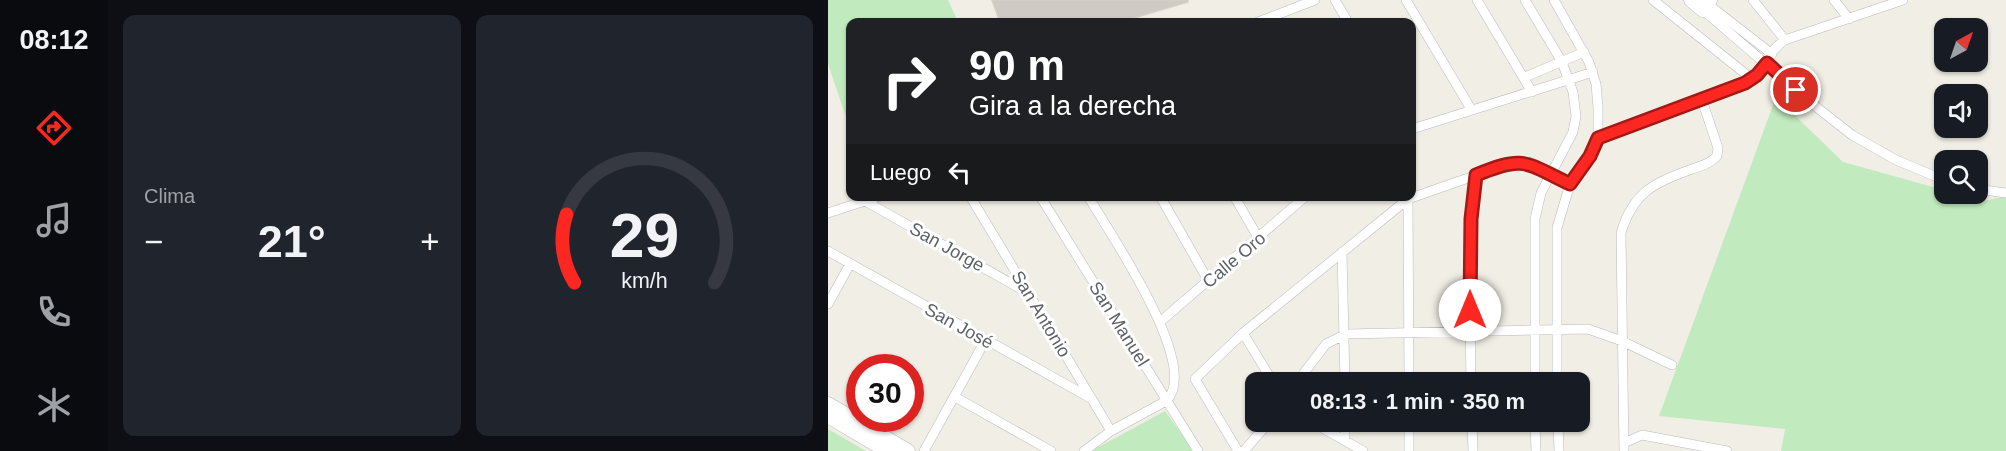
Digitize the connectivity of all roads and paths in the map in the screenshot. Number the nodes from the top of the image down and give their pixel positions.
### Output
1 (1315, 0) edge
2 (1335, 0) edge
3 (1406, 0) edge
4 (1477, 0) edge
5 (1525, 0) edge
6 (1554, 0) edge
7 (1653, 0) edge
8 (1691, 0) edge
9 (1753, 0) edge
10 (1834, 0) edge
11 (1903, 0) edge
12 (1705, 4) edge
13 (1277, 18) edge
14 (1346, 18) edge
15 (1849, 19) junction
16 (1785, 40) junction
17 (1584, 52) junction
18 (1772, 54) junction
19 (1562, 62) junction
20 (1767, 63) junction
21 (1593, 72) junction
22 (1525, 77) junction
23 (1752, 79) junction
24 (1570, 81) junction
25 (1532, 92) junction
26 (1702, 100) junction
27 (1471, 110) junction
28 (1416, 128) edge
29 (1598, 138) junction
30 (1476, 175) junction
31 (1550, 175) junction
32 (1934, 176) edge
33 (1570, 184) junction
34 (1988, 191) edge
35 (2006, 193) edge
36 (1416, 196) edge
37 (865, 201) joint
38 (973, 201) edge
39 (1043, 201) edge
40 (1091, 201) edge
41 (1163, 201) edge
42 (1237, 201) edge
43 (1301, 201) edge
44 (1406, 201) edge
45 (1408, 201) edge
46 (828, 213) edge
47 (1259, 239) junction
48 (828, 251) edge
49 (1342, 252) junction
50 (850, 264) junction
51 (1209, 282) junction
52 (1028, 293) junction
53 (828, 304) edge
54 (1161, 321) junction
55 (1534, 329) junction
56 (1556, 329) junction
57 (1470, 331) junction
58 (1243, 333) junction
59 (1346, 334) junction
60 (1408, 334) junction
61 (986, 341) junction
62 (1622, 341) junction
63 (1672, 365) dead end
64 (1267, 372) edge
65 (1305, 372) edge
66 (1346, 372) edge
67 (1409, 372) edge
68 (1471, 372) edge
69 (1535, 372) edge
70 (1557, 372) edge
71 (955, 397) junction
72 (1092, 399) junction
73 (1166, 401) junction
74 (828, 404) edge
75 (828, 416) edge
76 (1112, 431) junction
77 (1260, 432) edge
78 (1330, 432) edge
79 (1345, 432) edge
80 (1409, 432) edge
81 (1472, 432) edge
82 (1535, 432) edge
83 (1558, 432) edge
84 (1345, 440) junction
85 (1624, 447) edge
86 (887, 451) edge
87 (908, 451) edge
88 (924, 451) edge
89 (1052, 451) edge
90 (1084, 451) edge
91 (1198, 451) edge
92 (1238, 451) edge
93 (1244, 451) edge
94 (1363, 451) edge
95 (1409, 451) edge
96 (1473, 451) edge
97 (1536, 451) edge
98 (1559, 451) edge
99 (1727, 451) edge

1 - 13 street
2 - 14 street
3 - 27 street
4 - 22 street
5 - 19 street
6 - 17 street
7 - 23 street
8 - 12 main road
9 - 16 street
10 - 15 street
11 - 15 street
12 - 18 street
12 - 20 street
15 - 16 street
16 - 18 street
17 - 19 street
17 - 21 street
18 - 20 street
19 - 22 street
19 - 24 street
20 - 23 street
20 - 32 street
21 - 24 street
21 - 29 street
22 - 25 street
23 - 26 street
24 - 25 street
24 - 31 street
25 - 27 street
26 - 29 street
26 - 62 street
27 - 28 street
29 - 33 street
30 - 31 street
30 - 36 street
30 - 57 street
31 - 33 street
31 - 55 street
33 - 56 street
34 - 35 street
37 - 46 street
37 - 52 street, San Jorge
38 - 52 street, San Antonio
39 - 73 street, San Manuel
40 - 54 street
41 - 51 street
42 - 47 street
43 - 47 street, Calle Oro
44 - 49 street
45 - 60 street
47 - 51 street, Calle Oro
48 - 50 street, San José
49 - 58 street
49 - 59 street
50 - 53 street
50 - 61 street, San José
51 - 54 street, Calle Oro
52 - 72 street, San Antonio
54 - 73 street
55 - 56 street
55 - 57 street
55 - 69 street
56 - 62 street
56 - 70 street
57 - 60 street
57 - 68 street
58 - 64 street
58 - 92 street
59 - 60 street
59 - 65 street
59 - 66 street
60 - 67 street
61 - 71 street
61 - 72 street, San José
62 - 63 street
62 - 85 street
71 - 88 street
71 - 89 street
72 - 76 street, San Antonio
73 - 76 street
73 - 91 street, San Manuel
74 - 87 main road
75 - 86 main road
76 - 90 street
77 - 93 street
78 - 84 street
79 - 84 street
80 - 95 street
81 - 96 street
82 - 97 street
83 - 98 street
84 - 94 street
85 - 99 street

